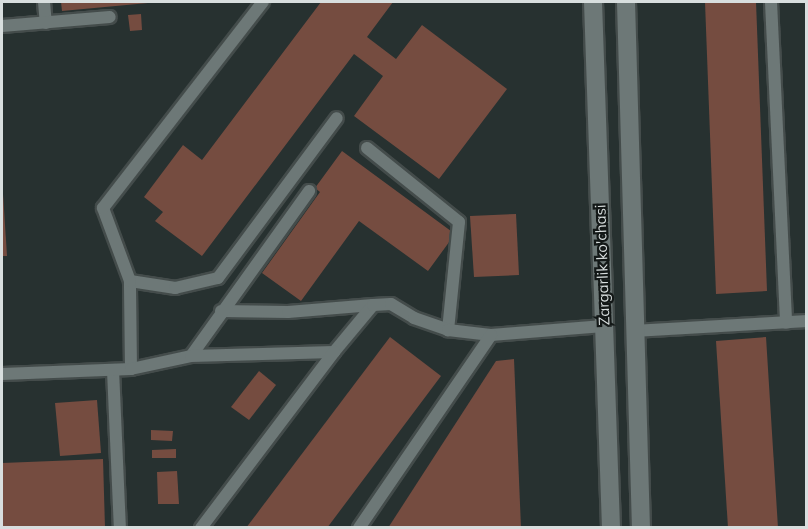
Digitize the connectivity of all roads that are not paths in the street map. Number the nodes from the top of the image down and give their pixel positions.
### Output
1 (44, 2) edge
2 (593, 2) edge
3 (626, 2) edge
4 (771, 2) edge
5 (257, 3) edge
6 (110, 17) dead end
7 (46, 23) junction
8 (2, 27) edge
9 (338, 118) dead end
10 (367, 148) dead end
11 (309, 191) dead end
12 (130, 281) junction
13 (373, 305) junction
14 (220, 311) junction
15 (807, 321) edge
16 (786, 323) junction
17 (604, 326) junction
18 (448, 330) junction
19 (635, 331) junction
20 (491, 335) junction
21 (334, 352) junction
22 (191, 356) junction
23 (131, 369) junction
24 (113, 370) junction
25 (2, 374) edge
26 (120, 528) edge
27 (201, 528) edge
28 (359, 528) edge
29 (611, 528) edge
30 (641, 528) edge

1 - 7 lane
2 - 17 main road, Zargarlik ko'chasi
3 - 19 main road, Zargarlik ko'chasi
4 - 16 lane
5 - 12 lane
6 - 7 lane
7 - 8 lane
9 - 12 lane
10 - 18 lane
11 - 14 lane
12 - 23 lane
13 - 14 lane
13 - 18 lane
13 - 21 lane
14 - 22 lane
15 - 16 lane
16 - 19 lane
17 - 20 lane
17 - 29 main road, Zargarlik ko'chasi
18 - 20 lane
19 - 30 main road, Zargarlik ko'chasi
20 - 28 lane
21 - 22 lane
21 - 27 lane
22 - 23 lane
23 - 24 lane
24 - 25 lane
24 - 26 lane

